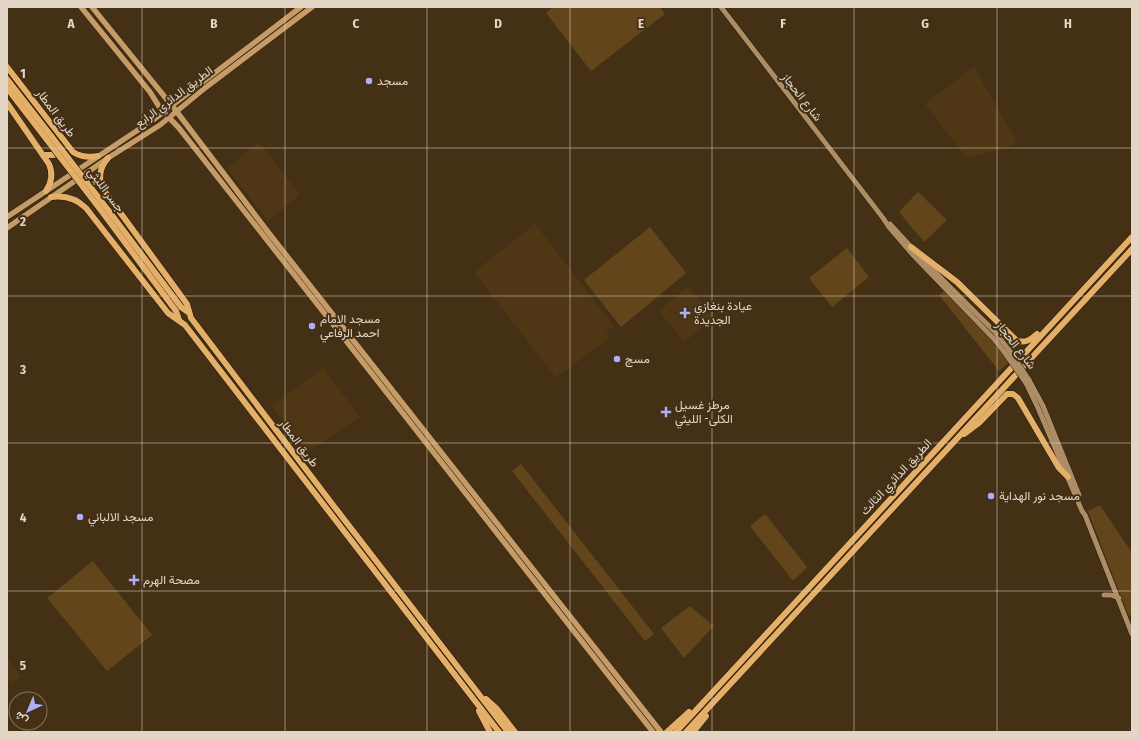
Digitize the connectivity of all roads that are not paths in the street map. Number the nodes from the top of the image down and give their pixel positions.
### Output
1 (81, 7) edge
2 (92, 7) edge
3 (301, 7) edge
4 (312, 7) edge
5 (720, 7) edge
6 (7, 67) edge
7 (7, 79) edge
8 (7, 88) edge
9 (7, 104) edge
10 (171, 105) junction
11 (184, 105) junction
12 (163, 112) junction
13 (177, 112) junction
14 (169, 118) junction
15 (185, 122) junction
16 (160, 125) junction
17 (179, 128) junction
18 (64, 142) junction
19 (43, 155) junction
20 (98, 156) junction
21 (108, 158) junction
22 (46, 191) junction
23 (51, 197) junction
24 (109, 198) junction
25 (90, 212) junction
26 (7, 216) edge
27 (883, 218) junction
28 (7, 228) edge
29 (1132, 238) edge
30 (911, 247) junction
31 (1132, 249) edge
32 (188, 312) junction
33 (179, 320) junction
34 (1051, 324) junction
35 (1007, 351) junction
36 (1028, 382) junction
37 (956, 439) junction
38 (1068, 477) junction
39 (1085, 515) junction
40 (870, 527) junction
41 (1104, 595) dead end
42 (1119, 598) junction
43 (1132, 634) edge
44 (478, 693) junction
45 (476, 704) junction
46 (700, 705) junction
47 (712, 705) junction
48 (653, 730) edge
49 (490, 732) edge
50 (499, 732) edge
51 (508, 732) edge
52 (515, 732) edge
53 (661, 732) edge
54 (667, 732) edge
55 (676, 732) edge
56 (686, 732) edge
57 (693, 732) edge

1 - 12 main road
2 - 10 main road
3 - 10 main road, الطريق الدائري الرابع
4 - 11 main road, الطريق الدائري الرابع
5 - 27 main road, شارع الحجاز
6 - 18 highway, طريق المطار
7 - 32 highway, جسر الليثي, bridge
8 - 33 highway, جسر الليثي, bridge
9 - 19 highway
10 - 12 main road, الطريق الدائري الرابع
10 - 13 main road
11 - 13 main road, الطريق الدائري الرابع
11 - 15 main road
12 - 14 main road
12 - 20 main road, الطريق الدائري الرابع
13 - 14 main road, الطريق الدائري الرابع
13 - 15 main road
14 - 16 main road, الطريق الدائري الرابع
14 - 17 main road
15 - 48 main road
16 - 17 main road
16 - 21 main road, الطريق الدائري الرابع
17 - 48 main road
18 - 19 highway
18 - 20 highway, طريق المطار
19 - 22 highway
20 - 22 main road, الطريق الدائري الرابع
21 - 23 main road, الطريق الدائري الرابع
21 - 24 highway, طريق المطار
22 - 26 main road, الطريق الدائري الرابع
23 - 25 highway, طريق المطار
23 - 28 main road, الطريق الدائري الرابع
24 - 25 highway
24 - 32 highway, طريق المطار
25 - 33 highway, طريق المطار
27 - 30 main road, شارع الحجاز
27 - 35 main road, شارع الحجاز
29 - 34 highway, الطريق الدائري الثالث
30 - 34 highway
30 - 35 main road, شارع الحجاز
31 - 37 highway, الطريق الدائري الثالث
32 - 44 highway, طريق المطار
33 - 45 highway, طريق المطار
34 - 40 highway, الطريق الدائري الثالث
35 - 36 main road, شارع الحجاز, bridge
36 - 38 main road, شارع الحجاز
36 - 39 main road, شارع الحجاز
37 - 38 highway
37 - 40 highway, الطريق الدائري الثالث
38 - 39 main road, شارع الحجاز
39 - 42 main road, شارع الحجاز
40 - 46 highway, الطريق الدائري الثالث
40 - 47 highway, الطريق الدائري الثالث
41 - 42 main road
42 - 43 main road, شارع الحجاز
44 - 51 highway, طريق المطار
44 - 52 highway
45 - 49 highway
45 - 50 highway, طريق المطار
46 - 54 highway
46 - 55 highway, الطريق الدائري الثالث
47 - 56 highway, الطريق الدائري الثالث
47 - 57 highway
48 - 53 main road

